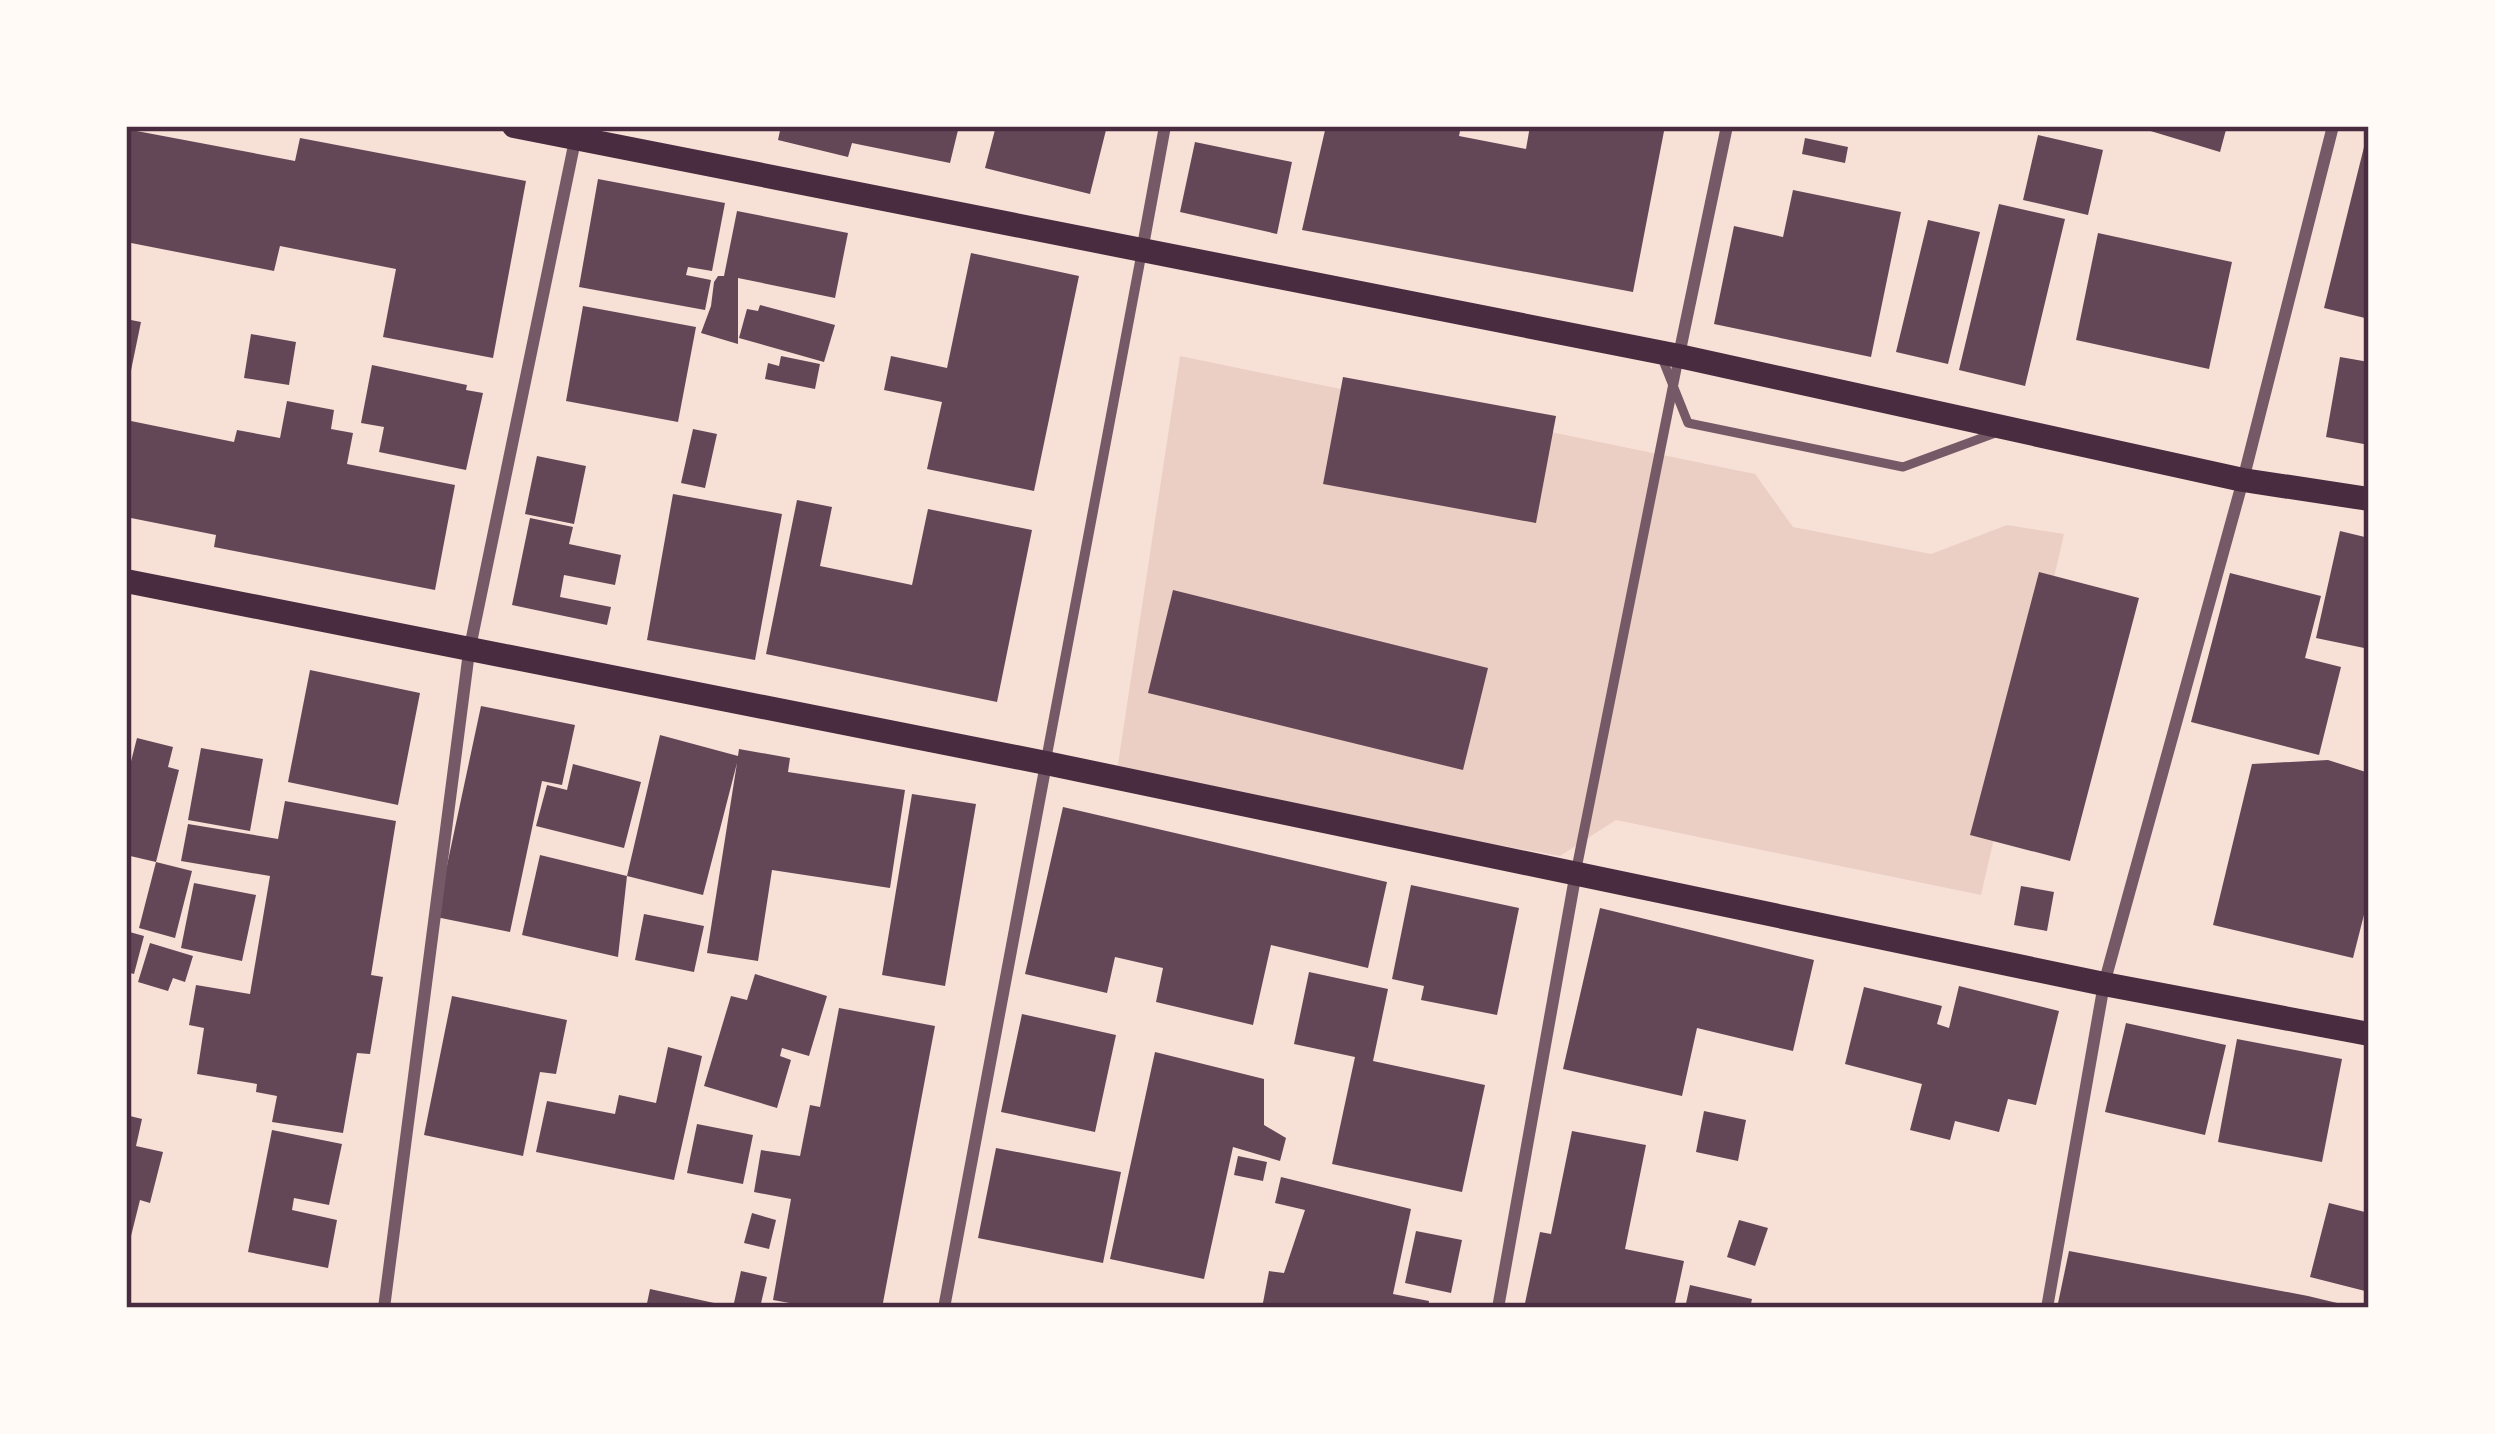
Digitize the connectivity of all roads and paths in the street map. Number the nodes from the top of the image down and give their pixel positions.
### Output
1 (514, 126) edge
2 (1165, 126) edge
3 (1727, 126) edge
4 (2333, 126) edge
5 (577, 132) edge
6 (1142, 250) junction
7 (1670, 354) junction
8 (1673, 385) junction
9 (2009, 428) junction
10 (2243, 480) junction
11 (2369, 500) edge
12 (126, 581) edge
13 (469, 652) junction
14 (1046, 763) junction
15 (1576, 871) junction
16 (2104, 984) junction
17 (2369, 1034) edge
18 (384, 1308) edge
19 (944, 1308) edge
20 (1498, 1308) edge
21 (2047, 1308) edge

1 - 5 main road
2 - 6 street
3 - 7 street
4 - 10 street
5 - 6 main road
5 - 13 street
6 - 7 main road
6 - 14 street
7 - 8 street
7 - 8 lane
7 - 9 main road
8 - 9 lane
8 - 15 street
9 - 10 main road
10 - 11 main road
10 - 16 street
12 - 13 main road
13 - 14 main road
13 - 18 street
14 - 15 main road
14 - 19 street
15 - 16 main road
15 - 20 street
16 - 17 main road
16 - 21 street

